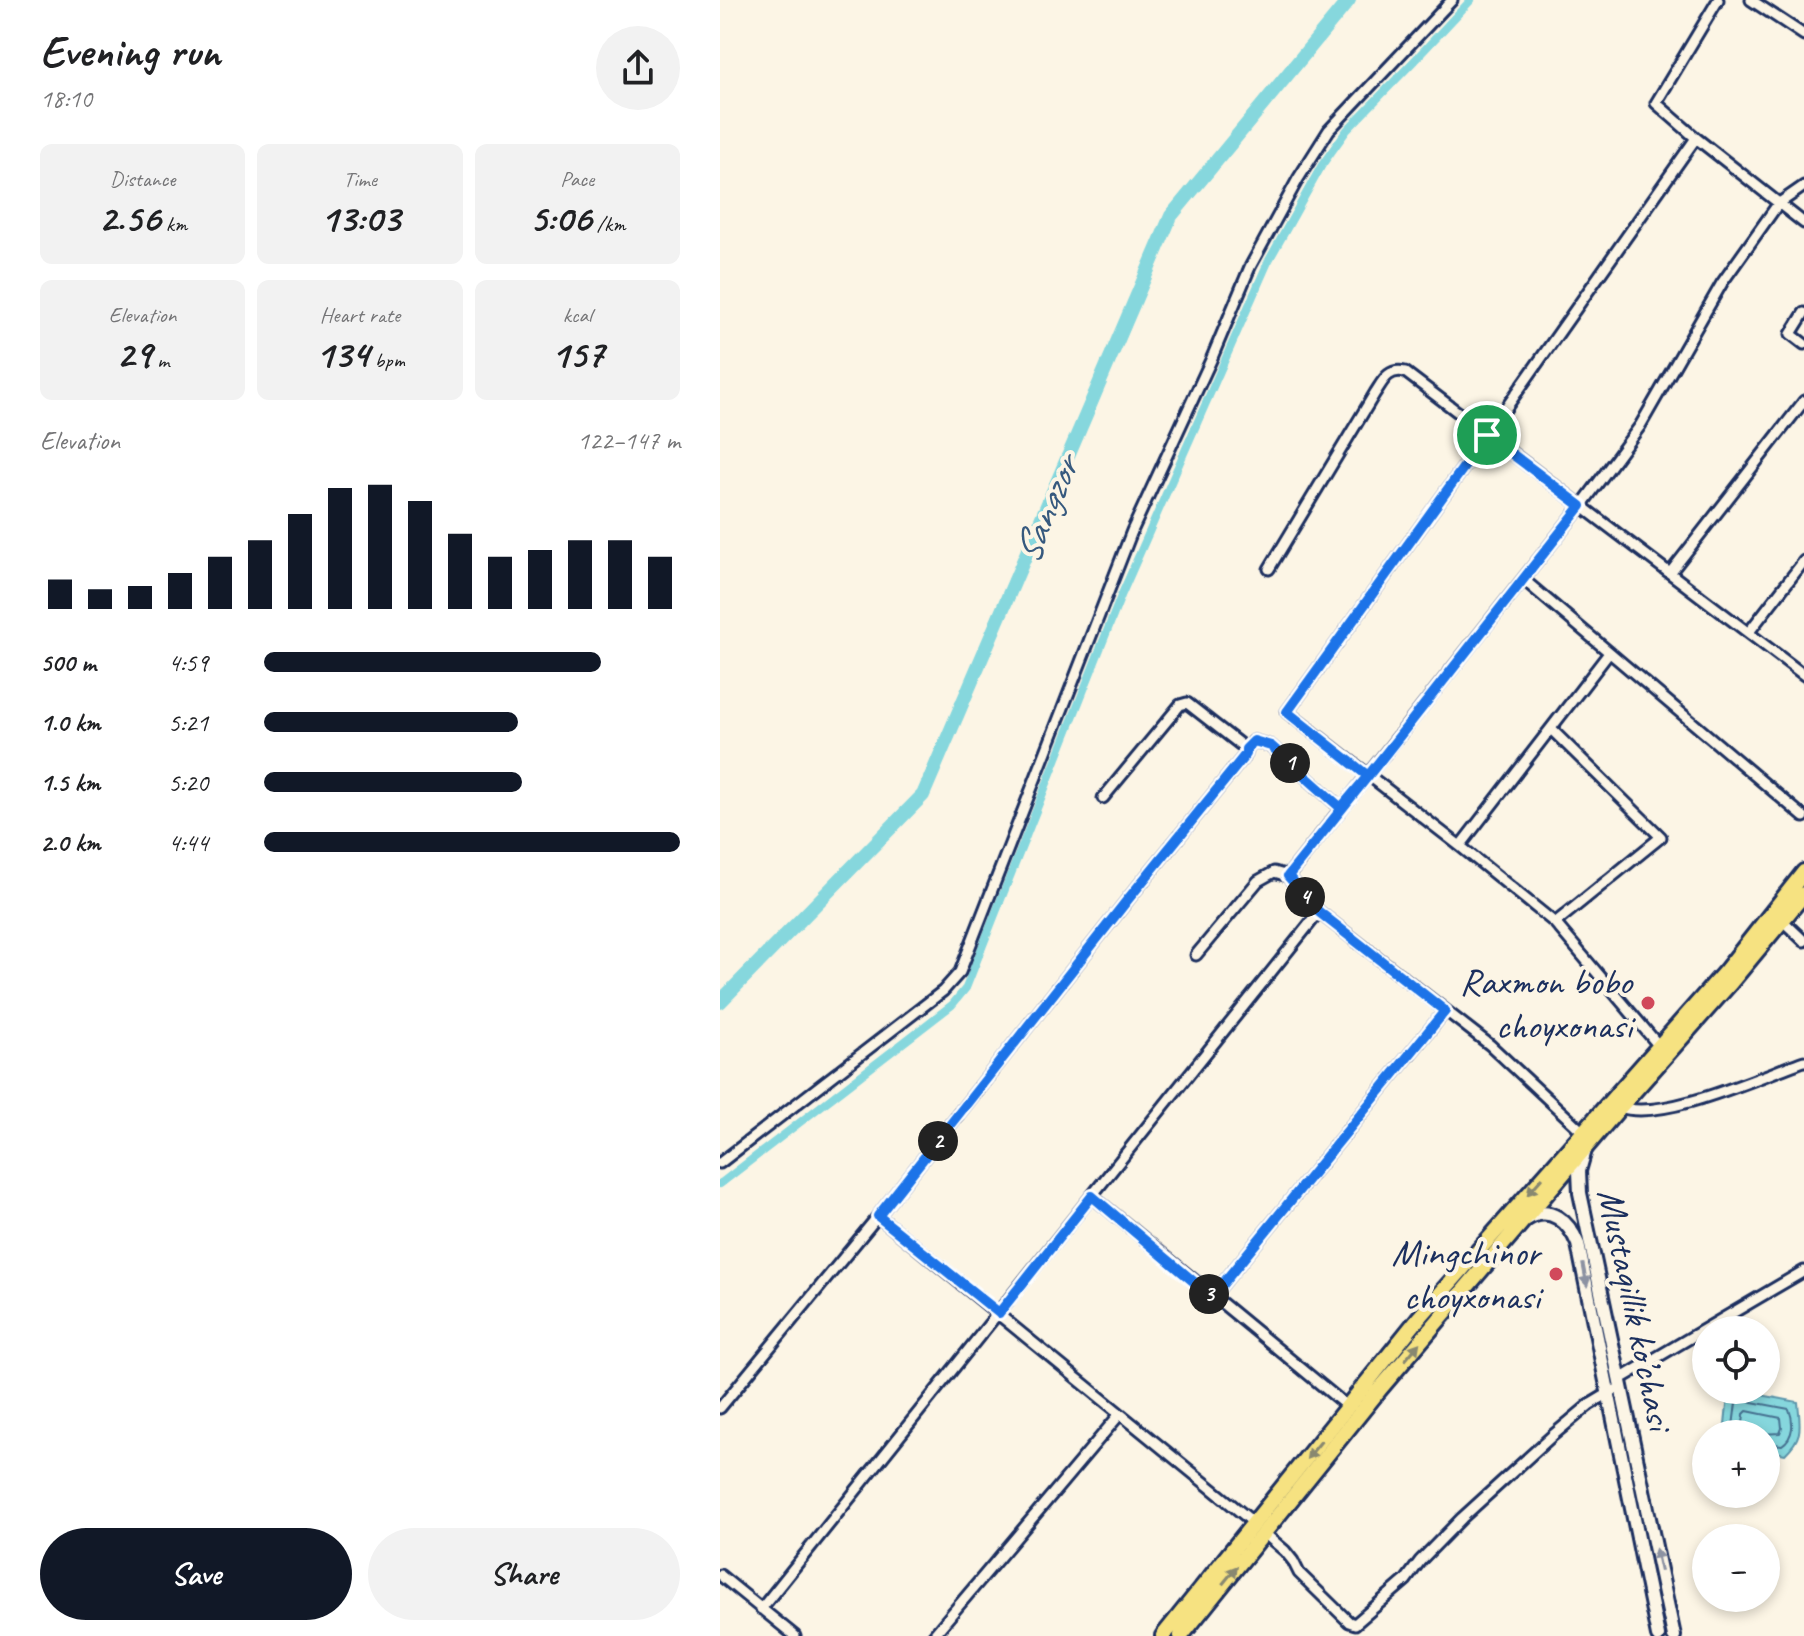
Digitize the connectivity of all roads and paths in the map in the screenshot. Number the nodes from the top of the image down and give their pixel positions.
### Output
1 (1452, 0) edge
2 (1718, 0) edge
3 (1751, 0) edge
4 (1804, 35) edge
5 (1696, 138) junction
6 (1804, 186) edge
7 (1778, 204) junction
8 (1804, 223) edge
9 (1804, 313) edge
10 (1804, 344) edge
11 (1804, 401) edge
12 (1487, 435) junction
13 (1581, 506) junction
14 (1804, 561) edge
15 (1269, 569) dead end
16 (1670, 573) junction
17 (1524, 580) junction
18 (1749, 632) junction
19 (1609, 653) junction
20 (1804, 675) edge
21 (1551, 729) junction
22 (1246, 749) junction
23 (1368, 776) junction
24 (1103, 798) dead end
25 (1341, 808) junction
26 (1804, 817) edge
27 (1460, 846) junction
28 (1804, 872) edge
29 (1288, 876) junction
30 (1804, 894) edge
31 (1319, 912) junction
32 (1783, 921) junction
33 (1555, 923) junction
34 (1804, 941) edge
35 (1196, 955) dead end
36 (1445, 1011) junction
37 (1659, 1046) junction
38 (1804, 1061) edge
39 (1620, 1107) junction
40 (1588, 1135) junction
41 (720, 1163) edge
42 (1092, 1196) junction
43 (878, 1216) junction
44 (1521, 1223) junction
45 (1804, 1271) edge
46 (1212, 1297) junction
47 (999, 1313) junction
48 (1374, 1385) junction
49 (1616, 1386) junction
50 (1348, 1407) junction
51 (720, 1408) edge
52 (1120, 1414) junction
53 (1259, 1528) junction
54 (720, 1575) edge
55 (761, 1609) junction
56 (795, 1636) edge
57 (933, 1636) edge
58 (1163, 1636) edge
59 (1181, 1636) edge
60 (1658, 1636) edge
61 (1674, 1636) edge

1 - 41 street
2 - 5 street
3 - 4 street
5 - 7 street
5 - 12 street
6 - 7 street
7 - 8 street
7 - 13 street
9 - 10 street
11 - 16 street
12 - 13 street
12 - 15 street
12 - 23 street
13 - 16 street
13 - 17 street
14 - 18 street
16 - 18 street
17 - 19 street
17 - 23 street
18 - 20 street
19 - 21 street
19 - 26 street
21 - 27 street
21 - 33 street
22 - 24 street
22 - 25 street
22 - 43 street
23 - 25 street
23 - 27 street
25 - 29 street
27 - 33 street
28 - 37 highway
29 - 31 street
29 - 35 street
30 - 32 highway
31 - 36 street
31 - 42 street
32 - 34 street
32 - 39 highway
33 - 37 street
36 - 40 street
36 - 46 street
37 - 40 highway
38 - 39 street
39 - 40 highway
40 - 44 highway
40 -> 48 highway
40 - 49 main road, Mustaqillik ko’chasi
42 - 46 street
42 - 47 street
43 - 47 street
43 - 51 street
48 -> 44 highway
44 -> 49 main road, Mustaqillik ko’chasi
45 - 49 street
46 - 50 street
47 - 52 street
47 - 55 street
48 - 50 highway
48 - 53 highway
49 - 53 street
49 - 60 main road, Mustaqillik ko’chasi
61 -> 49 main road, Mustaqillik ko’chasi
50 -> 53 highway
52 - 53 street
52 - 57 street
53 - 58 highway
59 -> 53 highway
54 - 55 street
55 - 56 street

